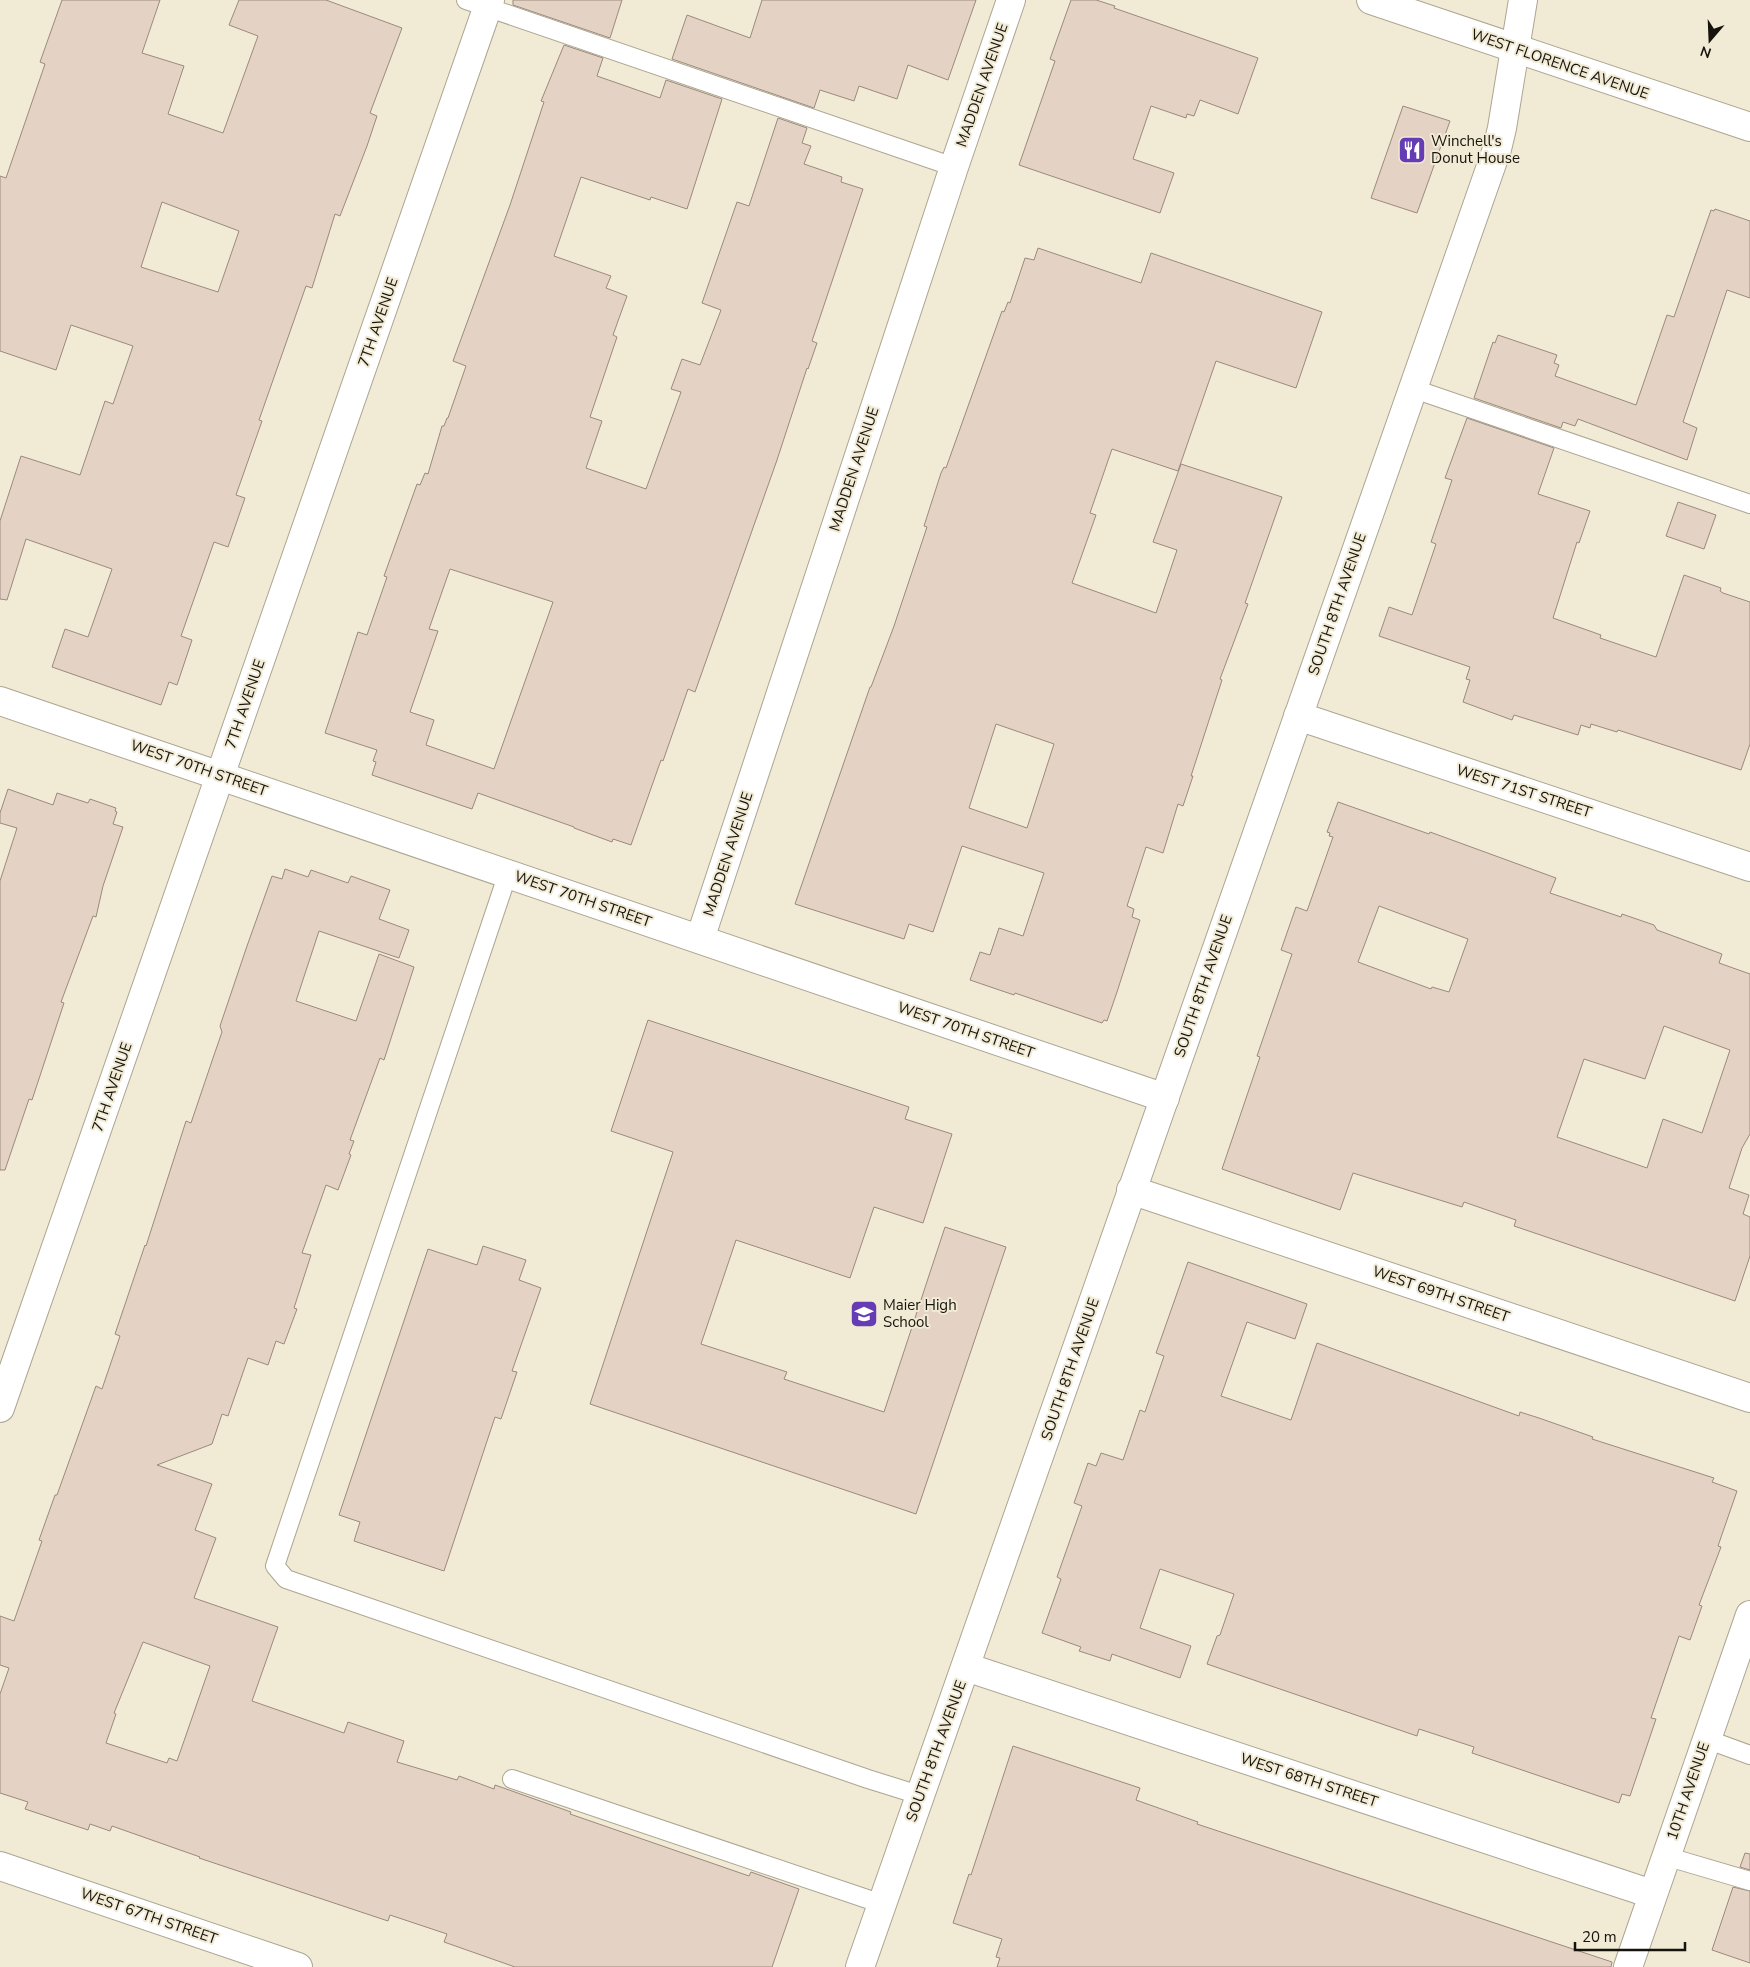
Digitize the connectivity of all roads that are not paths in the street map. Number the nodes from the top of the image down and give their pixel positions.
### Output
1 (1011, 0) edge
2 (1371, 0) edge
3 (1522, 0) edge
4 (481, 2) edge
5 (1410, 6) edge
6 (1515, 48) junction
7 (1750, 128) edge
8 (954, 167) junction
9 (1414, 389) junction
10 (1750, 504) edge
11 (0, 701) edge
12 (1298, 716) junction
13 (220, 775) junction
14 (1750, 867) edge
15 (508, 873) junction
16 (700, 939) junction
17 (1165, 1098) junction
18 (1131, 1190) junction
19 (1750, 1398) edge
20 (0, 1408) edge
21 (1750, 1615) edge
22 (966, 1667) junction
23 (1706, 1739) junction
24 (1750, 1755) edge
25 (512, 1779) dead end
26 (920, 1795) junction
27 (1665, 1856) junction
28 (0, 1866) edge
29 (1750, 1881) edge
30 (1652, 1894) junction
31 (882, 1904) junction
32 (298, 1967) edge
33 (860, 1967) edge
34 (1628, 1967) edge

1 - 8 street, MADDEN AVENUE
2 - 5 street, WEST FLORENCE AVENUE
3 - 6 street, SOUTH 8TH AVENUE
4 - 8 lane
4 - 13 street, 7TH AVENUE
5 - 6 street, WEST FLORENCE AVENUE
6 - 7 street, WEST FLORENCE AVENUE
6 - 9 street, SOUTH 8TH AVENUE
8 - 16 street, MADDEN AVENUE
9 - 10 lane
9 - 12 street, SOUTH 8TH AVENUE
11 - 13 street, WEST 70TH STREET
12 - 14 street, WEST 71ST STREET
12 - 17 street, SOUTH 8TH AVENUE
13 - 15 street, WEST 70TH STREET
13 - 20 street, 7TH AVENUE
15 - 16 street, WEST 70TH STREET
15 - 26 lane
16 - 17 street, WEST 70TH STREET
17 - 18 street, SOUTH 8TH AVENUE
18 - 19 street, WEST 69TH STREET
18 - 22 street, SOUTH 8TH AVENUE
21 - 23 street, 10TH AVENUE
22 - 26 street, SOUTH 8TH AVENUE
22 - 30 street, WEST 68TH STREET
23 - 24 lane
23 - 27 street, 10TH AVENUE
25 - 31 lane
26 - 31 street, SOUTH 8TH AVENUE
27 - 29 lane
27 - 30 street, 10TH AVENUE
28 - 32 street, WEST 67TH STREET
30 - 34 street, 10TH AVENUE
31 - 33 street, SOUTH 8TH AVENUE

